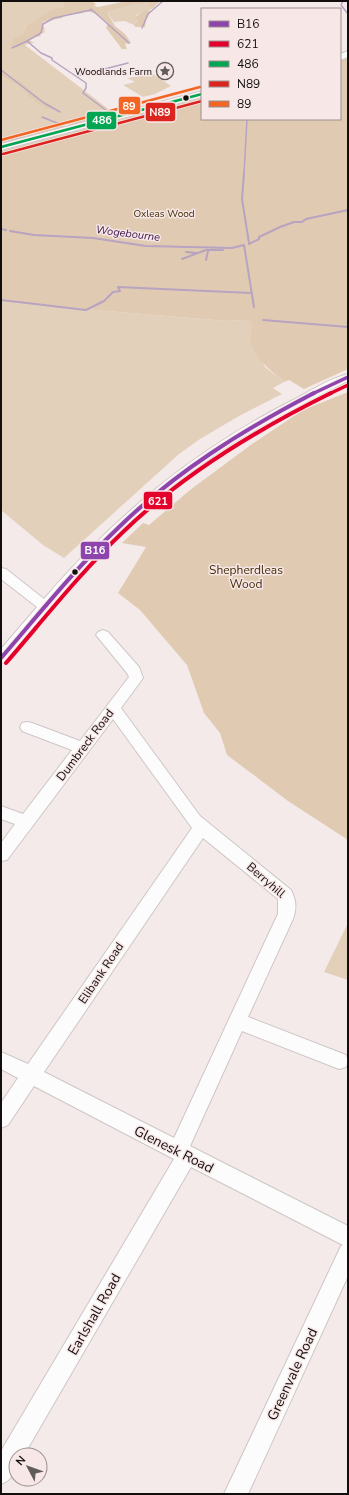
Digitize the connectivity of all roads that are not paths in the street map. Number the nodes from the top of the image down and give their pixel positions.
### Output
1 (201, 94) edge
2 (1, 147) edge
3 (348, 377) edge
4 (1, 572) edge
5 (46, 607) junction
6 (103, 635) dead end
7 (1, 658) edge
8 (113, 708) junction
9 (28, 727) dead end
10 (82, 748) junction
11 (1, 812) edge
12 (26, 822) junction
13 (202, 828) junction
14 (1, 855) edge
15 (238, 1021) junction
16 (1, 1060) edge
17 (339, 1061) dead end
18 (31, 1075) junction
19 (1, 1118) edge
20 (183, 1153) junction
21 (348, 1237) edge
22 (348, 1253) edge
23 (1, 1473) edge
24 (236, 1494) edge

1 - 2 main road
3 - 5 street
4 - 5 street
5 - 7 street
6 - 8 street, Dumbreck Road
8 - 10 street, Dumbreck Road
8 - 13 street, Berryhill
9 - 10 street
10 - 12 street, Dumbreck Road
11 - 12 street
12 - 14 street, Dumbreck Road
13 - 15 street, Berryhill
13 - 18 street, Elibank Road
15 - 17 street
15 - 20 street, Berryhill
16 - 18 street, Glenesk Road
18 - 19 street, Elibank Road
18 - 20 street, Glenesk Road
20 - 21 street, Glenesk Road
20 - 23 street, Earlshall Road
22 - 24 street, Greenvale Road

